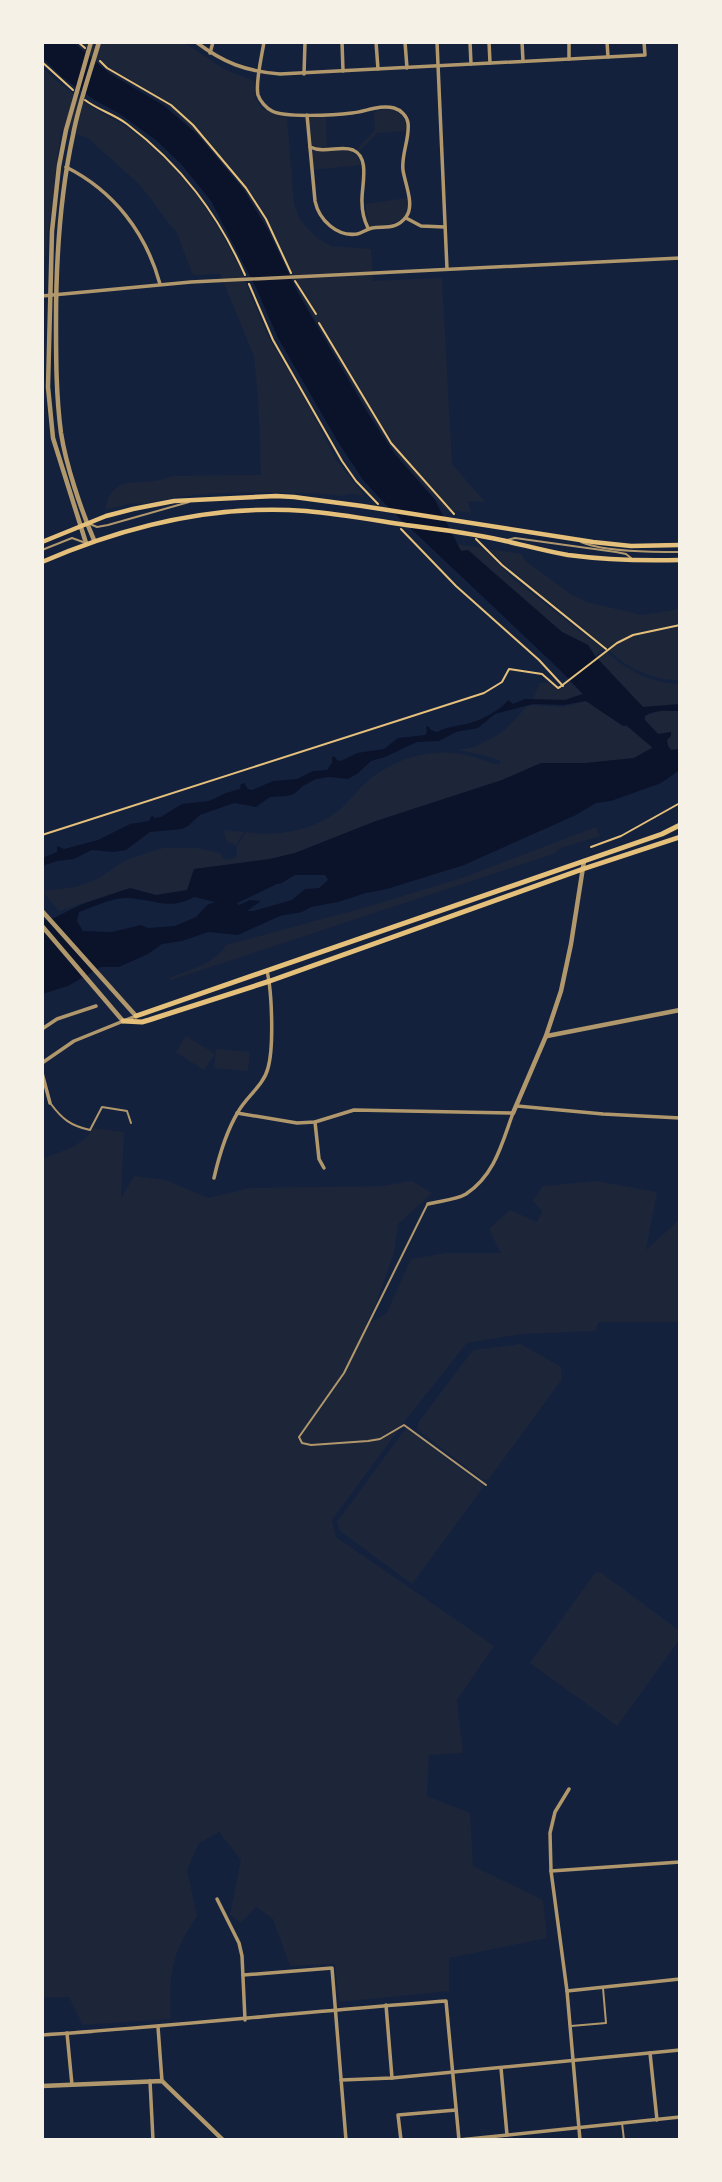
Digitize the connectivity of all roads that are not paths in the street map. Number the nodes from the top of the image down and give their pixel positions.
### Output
1 (91, 42) edge
2 (99, 42) edge
3 (196, 42) edge
4 (213, 42) edge
5 (264, 42) edge
6 (305, 42) edge
7 (342, 42) edge
8 (376, 42) edge
9 (405, 42) edge
10 (437, 42) edge
11 (470, 42) edge
12 (489, 42) edge
13 (522, 42) edge
14 (569, 42) edge
15 (607, 42) edge
16 (644, 42) edge
17 (210, 52) junction
18 (608, 57) junction
19 (569, 59) junction
20 (523, 61) junction
21 (490, 63) junction
22 (471, 64) junction
23 (438, 66) junction
24 (407, 68) junction
25 (378, 69) junction
26 (343, 71) junction
27 (260, 72) junction
28 (304, 74) junction
29 (307, 115) junction
30 (310, 147) junction
31 (66, 167) junction
32 (406, 218) junction
33 (445, 227) junction
34 (369, 229) junction
35 (680, 258) edge
36 (447, 268) junction
37 (160, 284) junction
38 (56, 295) junction
39 (42, 296) edge
40 (49, 296) junction
41 (200, 499) junction
42 (87, 523) junction
43 (79, 526) junction
44 (572, 539) junction
45 (94, 540) junction
46 (502, 540) junction
47 (42, 542) edge
48 (86, 543) junction
49 (680, 544) edge
50 (42, 550) edge
51 (680, 552) edge
52 (633, 561) junction
53 (680, 561) edge
54 (42, 562) edge
55 (680, 828) edge
56 (680, 837) edge
57 (584, 861) junction
58 (583, 869) junction
59 (42, 911) edge
60 (42, 926) edge
61 (267, 971) junction
62 (270, 981) junction
63 (96, 1006) dead end
64 (680, 1010) edge
65 (136, 1016) junction
66 (123, 1021) junction
67 (42, 1029) edge
68 (546, 1036) junction
69 (42, 1063) edge
70 (42, 1073) edge
71 (50, 1103) joint
72 (517, 1106) junction
73 (237, 1113) junction
74 (513, 1113) junction
75 (680, 1118) edge
76 (315, 1122) junction
77 (131, 1123) dead end
78 (324, 1168) dead end
79 (214, 1178) dead end
80 (428, 1204) joint
81 (486, 1485) dead end
82 (569, 1789) dead end
83 (680, 1862) edge
84 (551, 1871) junction
85 (218, 1899) dead end
86 (243, 1975) junction
87 (680, 1979) edge
88 (603, 1987) junction
89 (567, 1991) junction
90 (386, 2006) junction
91 (335, 2009) junction
92 (245, 2020) junction
93 (571, 2026) junction
94 (158, 2027) junction
95 (68, 2033) junction
96 (42, 2035) edge
97 (680, 2050) edge
98 (650, 2053) junction
99 (574, 2062) junction
100 (501, 2068) junction
101 (452, 2072) junction
102 (392, 2078) junction
103 (341, 2080) junction
104 (150, 2081) junction
105 (162, 2081) junction
106 (42, 2085) edge
107 (72, 2085) junction
108 (456, 2110) junction
109 (680, 2117) edge
110 (657, 2120) junction
111 (622, 2122) junction
112 (578, 2127) junction
113 (507, 2135) junction
114 (153, 2140) edge
115 (223, 2140) edge
116 (346, 2140) edge
117 (401, 2140) edge
118 (458, 2140) edge
119 (580, 2140) edge
120 (624, 2140) edge

1 - 40 street
2 - 31 street
3 - 17 street
4 - 17 street
5 - 27 street
6 - 28 street
7 - 26 street
8 - 25 street
9 - 24 street
10 - 23 street
11 - 22 street
12 - 21 street
13 - 20 street
14 - 19 street
15 - 18 street
16 - 18 street
17 - 27 street
18 - 19 street
19 - 20 street
20 - 21 street
21 - 22 street
22 - 23 street
23 - 24 street
23 - 33 street
24 - 25 street
25 - 26 street
26 - 28 street
27 - 28 street
27 - 29 street
29 - 30 street
29 - 32 street
30 - 34 street
30 - 34 street
31 - 37 street
31 - 38 street
32 - 33 street
32 - 34 street
33 - 36 street
35 - 36 street
36 - 37 street
37 - 38 street
38 - 40 street
38 - 42 street
39 - 40 street
40 - 43 street
41 - 42 main road
41 - 42 lane
41 - 44 main road
42 - 43 main road
42 - 45 street
43 - 47 main road
43 - 48 street
44 - 49 main road
44 - 51 lane
45 - 46 main road
45 - 48 main road
46 - 52 main road
46 - 52 lane
48 - 50 lane
48 - 54 main road
52 - 53 main road
55 - 57 main road
56 - 58 main road
57 - 58 street
57 - 61 main road
58 - 62 main road
58 - 68 street
59 - 65 street
60 - 66 street
61 - 62 street
61 - 65 main road
62 - 66 main road
62 - 73 street
63 - 67 street
64 - 68 street
65 - 66 street
66 - 69 street
68 - 72 street
70 - 71 street
71 - 77 lane
72 - 74 street
72 - 75 street
73 - 76 street
73 - 79 street
74 - 76 street
74 - 80 street
76 - 78 street
80 - 81 lane
82 - 84 street
83 - 84 street
84 - 89 street
85 - 86 street
86 - 91 street
86 - 92 street
87 - 88 street
88 - 89 street
88 - 93 lane
89 - 93 street
90 - 91 street
90 - 101 street
90 - 102 street
91 - 92 street
91 - 103 street
92 - 94 street
93 - 99 street
94 - 95 street
94 - 105 street
95 - 96 street
95 - 107 street
97 - 98 street
98 - 99 street
98 - 110 street
99 - 100 street
99 - 112 street
100 - 101 street
100 - 113 street
101 - 102 street
101 - 108 street
102 - 103 street
103 - 116 street
104 - 105 street
104 - 107 street
104 - 114 street
105 - 115 street
106 - 107 street
108 - 117 street
108 - 118 street
109 - 110 street
110 - 111 street
111 - 112 street
111 - 120 lane
112 - 113 street
112 - 119 street
113 - 118 street

